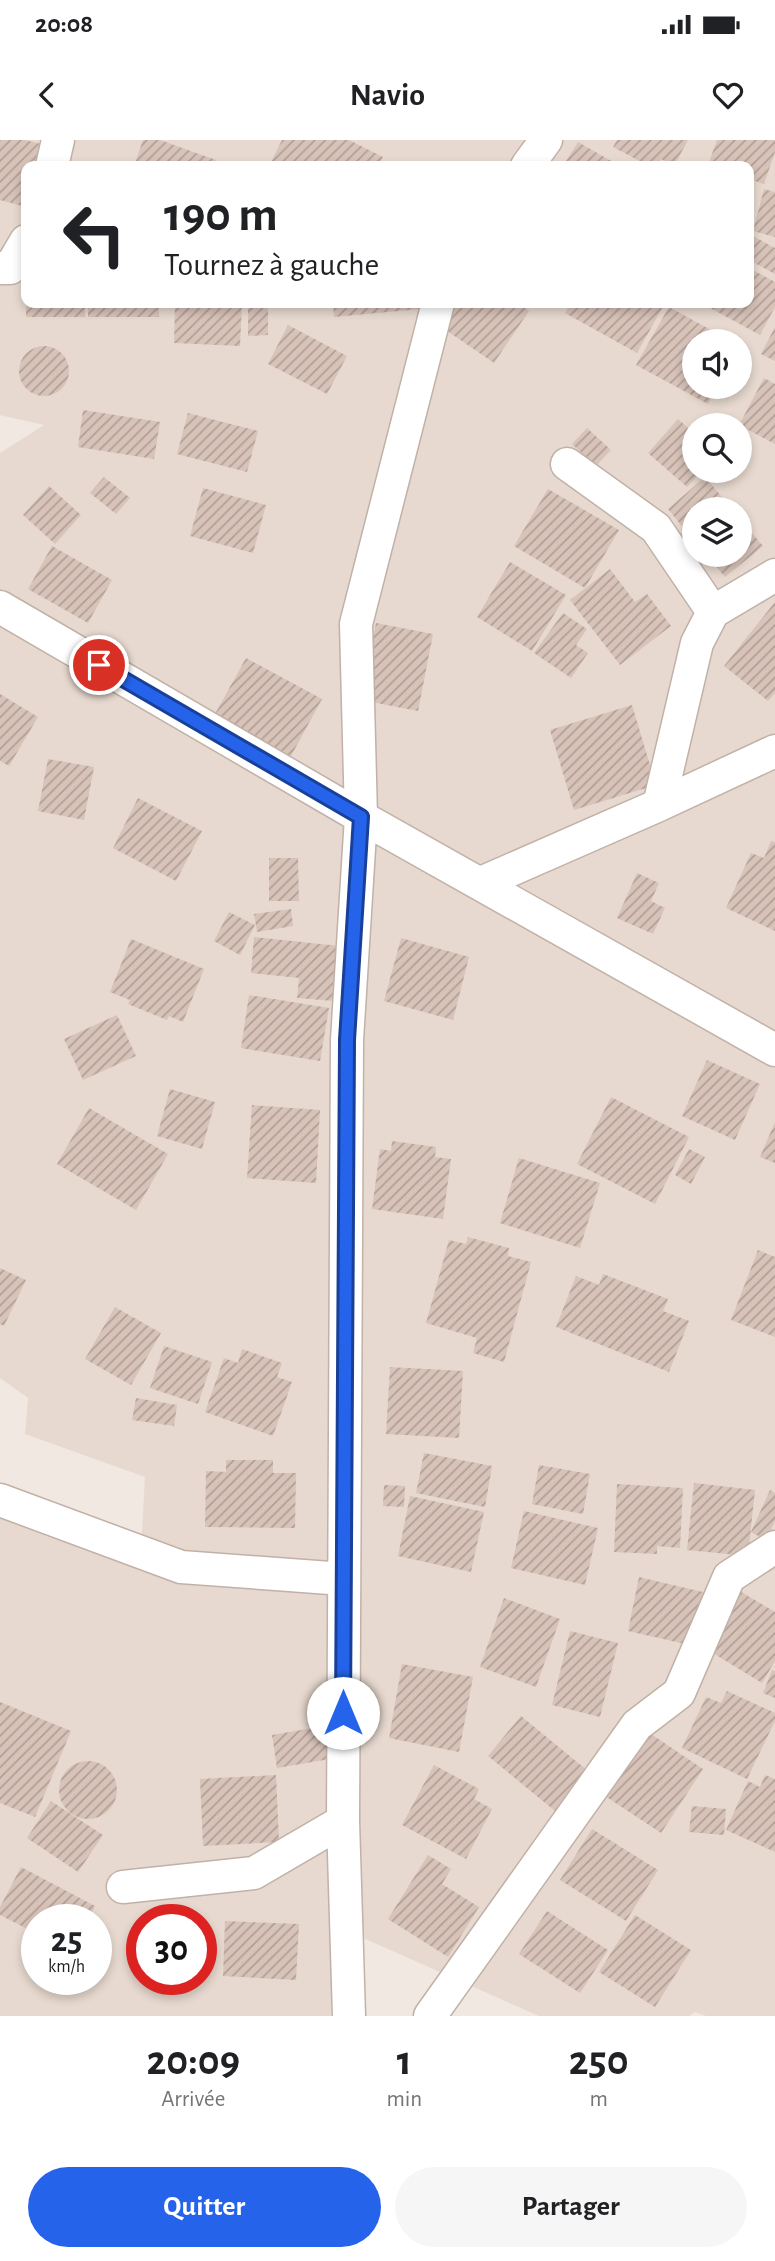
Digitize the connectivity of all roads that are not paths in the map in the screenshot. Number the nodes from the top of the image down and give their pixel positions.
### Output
1 (58, 140) edge
2 (546, 140) edge
3 (53, 161) edge
4 (531, 161) edge
5 (21, 249) edge
6 (0, 268) edge
7 (438, 308) edge
8 (566, 464) dead end
9 (775, 575) edge
10 (0, 607) edge
11 (713, 612) junction
12 (775, 751) edge
13 (660, 805) junction
14 (361, 817) junction
15 (481, 883) junction
16 (775, 1050) edge
17 (0, 1500) edge
18 (775, 1546) edge
19 (344, 1579) junction
20 (343, 1821) junction
21 (123, 1887) dead end
22 (349, 2016) edge
23 (430, 2016) edge

1 - 3 street
2 - 4 street
5 - 6 street
7 - 14 street
8 - 11 street
9 - 11 street
10 - 14 street
11 - 13 street
12 - 13 street
13 - 15 street
14 - 15 street
14 - 19 street
15 - 16 street
17 - 19 street
18 - 23 street
19 - 20 street
20 - 21 street
20 - 22 street

